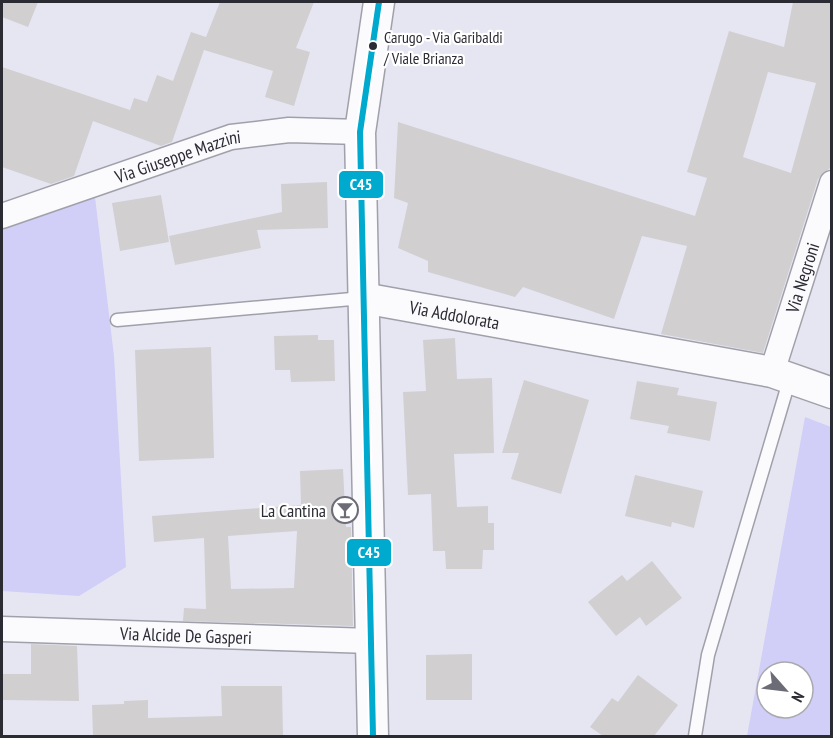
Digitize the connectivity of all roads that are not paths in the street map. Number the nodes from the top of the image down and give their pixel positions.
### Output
1 (379, 2) edge
2 (360, 132) junction
3 (831, 183) edge
4 (2, 216) edge
5 (363, 298) junction
6 (117, 320) dead end
7 (781, 375) junction
8 (831, 393) edge
9 (2, 628) edge
10 (371, 641) junction
11 (373, 736) edge
12 (695, 736) edge

1 - 2 street
2 - 4 street, Via Giuseppe Mazzini
2 - 5 street
3 - 7 street, Via Negroni
5 - 6 lane, Via Addolorata
5 - 7 street, Via Addolorata
5 - 10 street
7 - 8 street, Via Addolorata
7 - 12 lane
9 - 10 street, Via Alcide De Gasperi
10 - 11 street

